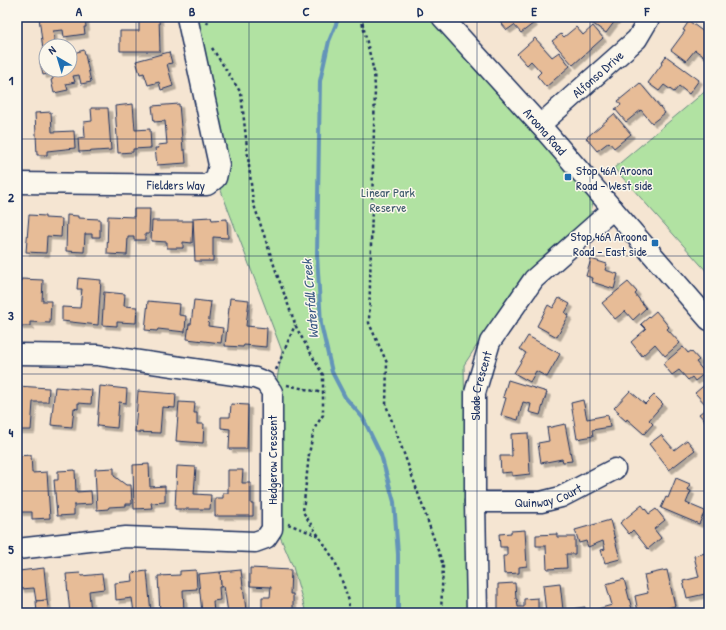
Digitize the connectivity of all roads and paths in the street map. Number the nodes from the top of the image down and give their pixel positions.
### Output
1 (187, 17) edge
2 (211, 17) edge
3 (361, 17) edge
4 (442, 17) edge
5 (650, 17) edge
6 (207, 28) dead end
7 (211, 46) dead end
8 (540, 125) junction
9 (17, 184) edge
10 (613, 210) junction
11 (709, 320) edge
12 (295, 324) junction
13 (17, 354) edge
14 (268, 387) junction
15 (323, 392) junction
16 (615, 469) dead end
17 (475, 502) junction
18 (272, 517) junction
19 (319, 537) junction
20 (17, 549) edge
21 (348, 613) edge
22 (441, 613) edge
23 (477, 613) edge

1 - 9 street, Fielders Way
2 - 6 path
3 - 22 path
4 - 8 street, Aroona Road
5 - 8 street, Alfonso Drive
7 - 12 path
8 - 10 street, Aroona Road
10 - 11 street, Aroona Road
10 - 17 street, Slade Crescent
12 - 14 path
12 - 15 path
13 - 14 street
14 - 15 path
14 - 18 street, Hedgerow Crescent
15 - 19 path
16 - 17 street, Quinway Court
17 - 23 street, Slade Crescent
18 - 19 path
18 - 20 street, Hedgerow Crescent
19 - 21 path

